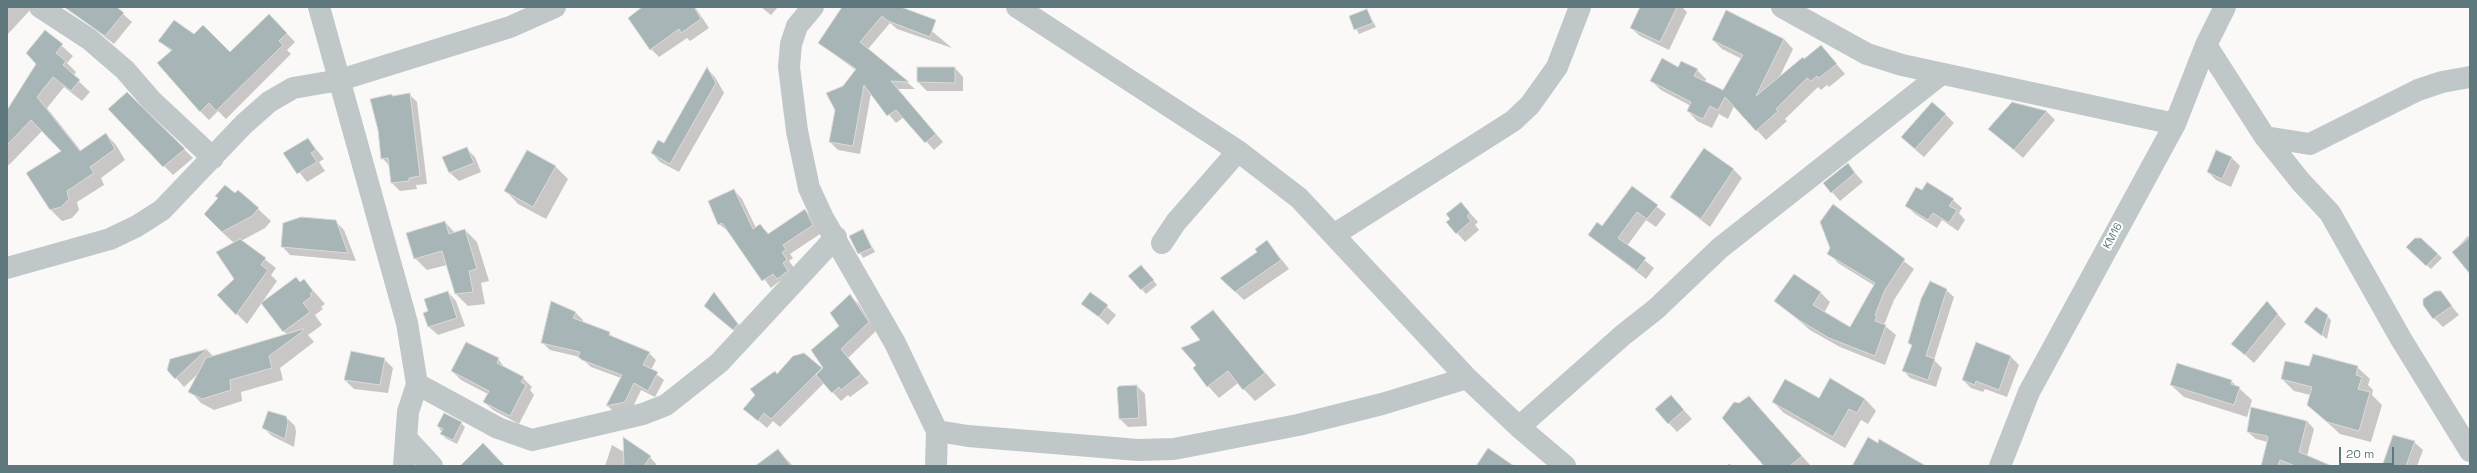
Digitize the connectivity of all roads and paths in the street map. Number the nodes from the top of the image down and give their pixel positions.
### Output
1 (40, 7) edge
2 (319, 7) edge
3 (555, 7) edge
4 (813, 7) edge
5 (1017, 7) edge
6 (1580, 7) edge
7 (1782, 7) edge
8 (2226, 7) edge
9 (2206, 45) junction
10 (1940, 75) junction
11 (2470, 77) edge
12 (340, 80) junction
13 (2175, 124) junction
14 (2266, 137) junction
15 (2310, 144) junction
16 (1238, 151) junction
17 (213, 158) junction
18 (2301, 182) junction
19 (1335, 234) junction
20 (836, 237) junction
21 (1162, 243) dead end
22 (7, 268) edge
23 (1467, 378) junction
24 (417, 384) junction
25 (1519, 427) junction
26 (937, 432) junction
27 (406, 438) junction
28 (2470, 451) edge
29 (404, 466) edge
30 (432, 466) edge
31 (936, 466) edge
32 (1565, 466) edge
33 (2000, 466) edge

1 - 17 street
2 - 12 street
3 - 12 street
4 - 20 street
5 - 16 street
6 - 19 street
7 - 10 street
8 - 9 street, KM16
9 - 13 street, KM16
9 - 14 street
10 - 13 street
10 - 25 street
11 - 15 street
12 - 17 street
12 - 24 street
13 - 33 street, KM16
14 - 15 street
14 - 18 street
15 - 18 street
16 - 19 street
16 - 21 street
17 - 22 street
18 - 28 street
19 - 23 street
20 - 24 street
20 - 26 street
23 - 25 street
23 - 26 street
24 - 27 street
25 - 32 street
26 - 31 street
27 - 29 street
27 - 30 street

